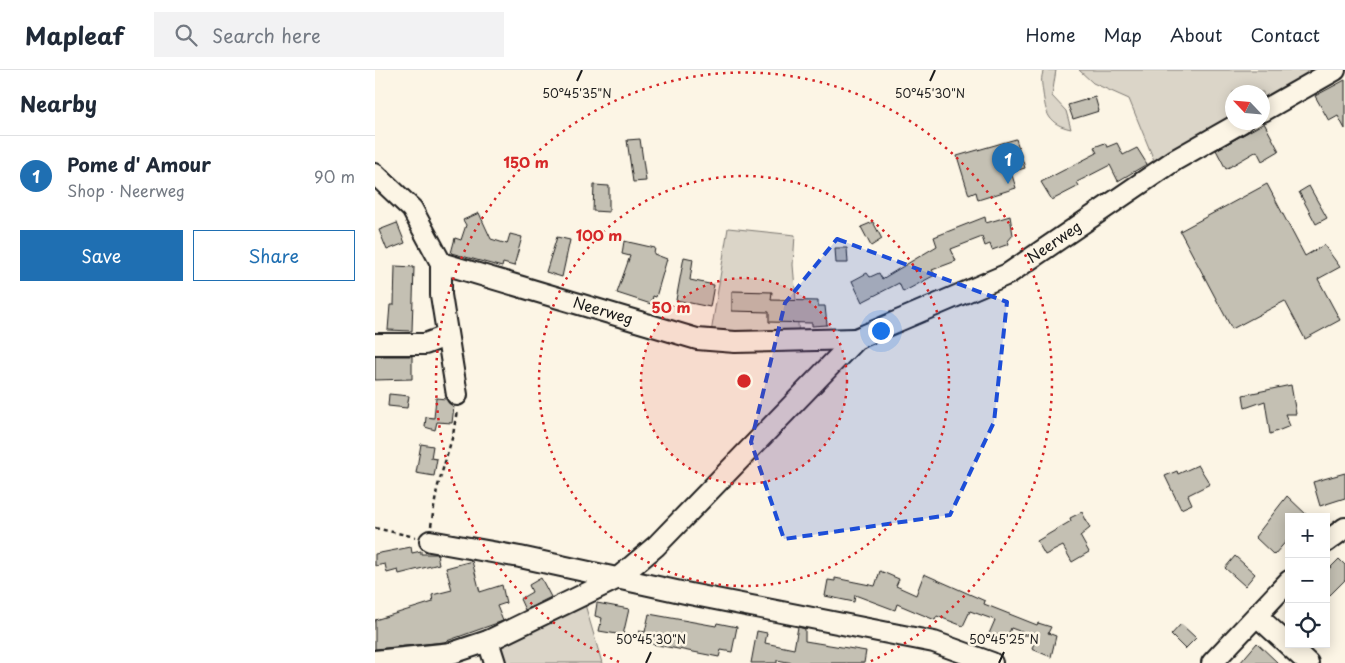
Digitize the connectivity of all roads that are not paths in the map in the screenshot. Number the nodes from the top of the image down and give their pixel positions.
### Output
1 (1335, 70) edge
2 (1270, 107) edge
3 (1227, 130) edge
4 (378, 176) edge
5 (441, 263) junction
6 (446, 336) junction
7 (856, 339) junction
8 (375, 344) edge
9 (457, 396) road end
10 (1345, 528) edge
11 (430, 536) road end
12 (1330, 539) edge
13 (619, 578) junction
14 (1285, 585) edge
15 (1257, 616) junction
16 (487, 641) junction
17 (375, 661) edge
18 (495, 663) edge
19 (992, 663) edge
20 (1213, 663) edge
21 (1308, 663) edge

1 - 2 street
3 - 7 street, Neerweg
4 - 5 street
5 - 6 street
5 - 7 street, Neerweg
6 - 8 street
6 - 9 street
7 - 13 street, Neerweg
10 - 12 street
11 - 13 street
13 - 16 street, Neerweg
13 - 19 street
14 - 15 street
15 - 20 street
15 - 21 street
16 - 17 street, Neerweg
16 - 18 street

